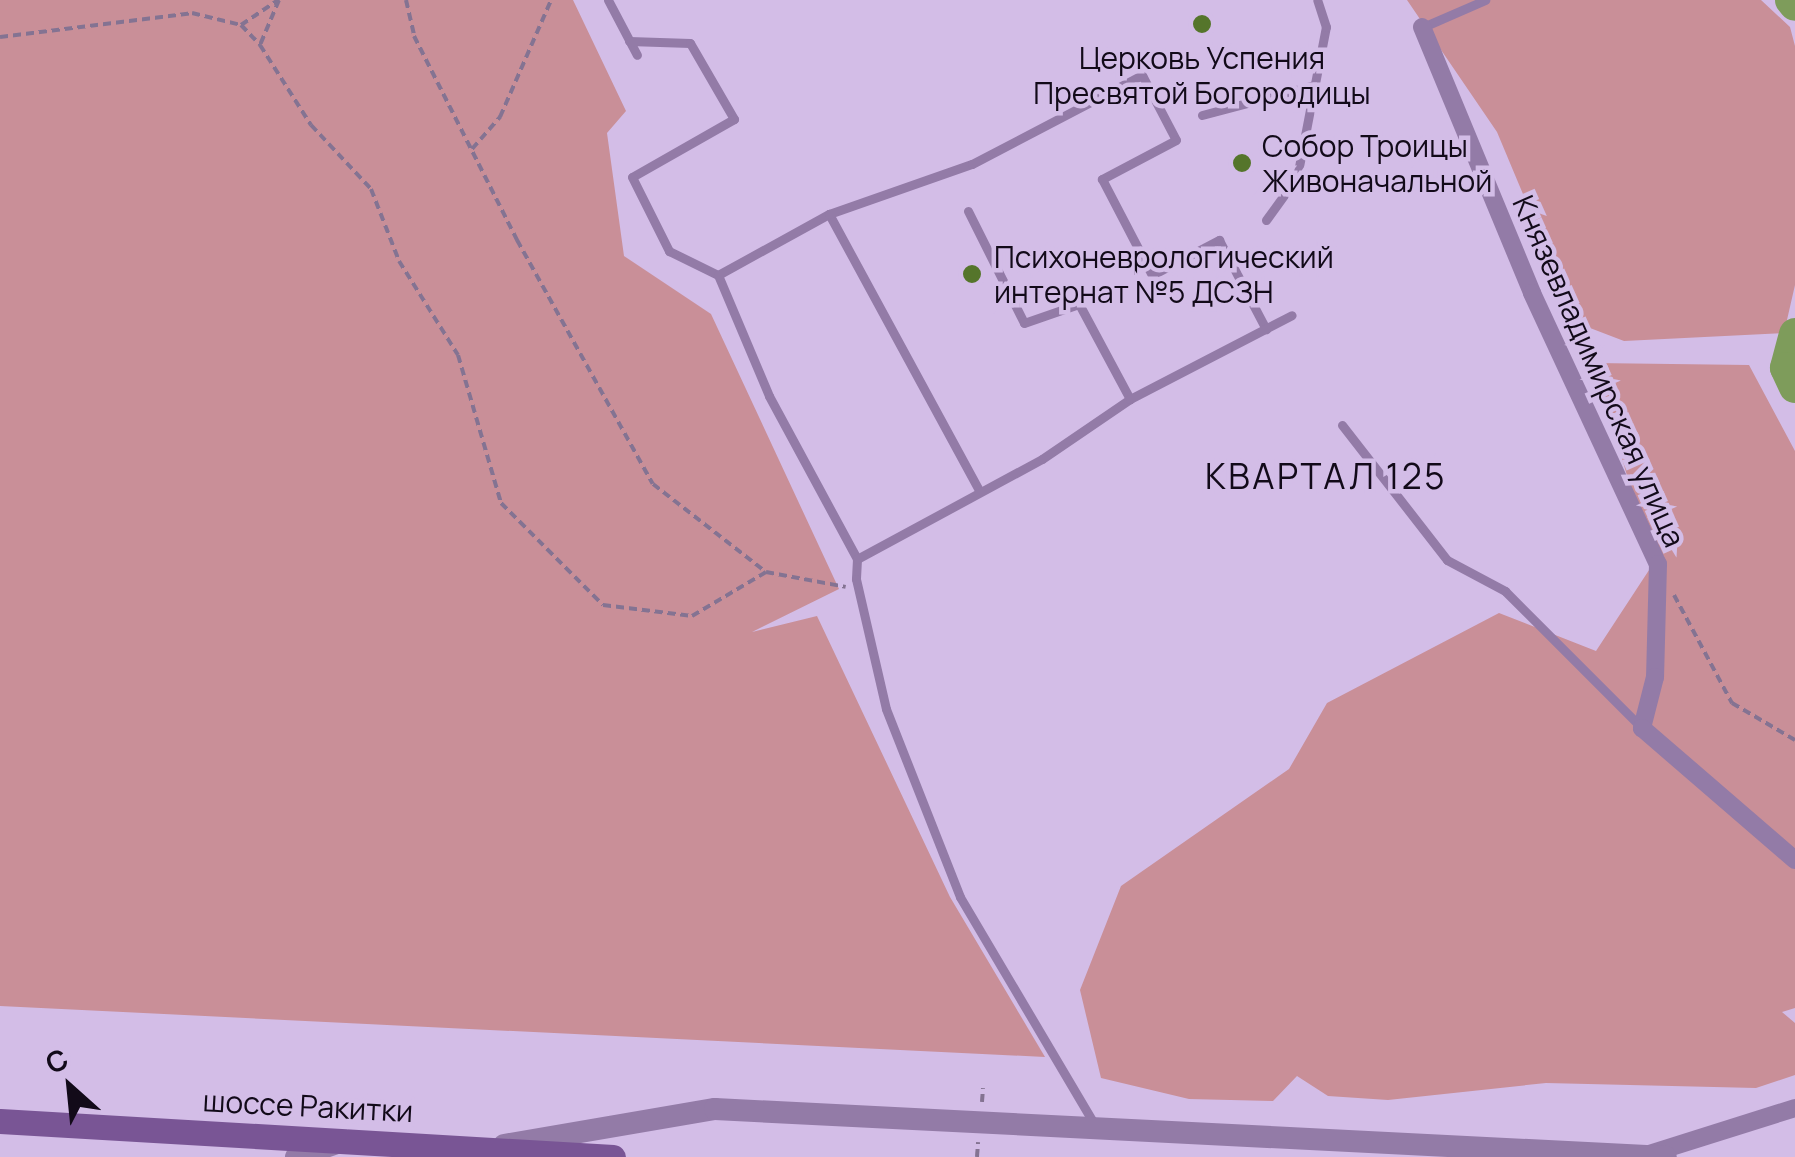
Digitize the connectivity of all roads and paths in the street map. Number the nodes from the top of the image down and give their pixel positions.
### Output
1 (278, 0) edge
2 (406, 0) edge
3 (551, 0) edge
4 (608, 0) edge
5 (1317, 0) edge
6 (1485, 0) edge
7 (241, 24) junction
8 (1422, 27) joint
9 (0, 37) edge
10 (629, 40) junction
11 (260, 45) junction
12 (636, 55) dead end
13 (1315, 84) junction
14 (1202, 115) dead end
15 (472, 150) junction
16 (968, 211) dead end
17 (829, 214) junction
18 (1266, 220) dead end
19 (718, 275) junction
20 (1292, 315) dead end
21 (1266, 329) junction
22 (1130, 399) junction
23 (1342, 425) dead end
24 (979, 490) junction
25 (857, 559) junction
26 (1658, 564) junction
27 (766, 572) junction
28 (859, 590) junction
29 (1642, 728) junction
30 (1795, 740) edge
31 (1795, 860) edge
32 (1795, 1108) edge
33 (0, 1121) edge
34 (1098, 1131) junction
35 (343, 1141) junction
36 (481, 1149) junction
37 (1655, 1156) edge
38 (296, 1157) edge
39 (613, 1157) edge

1 - 7 path
1 - 11 path
2 - 15 path
3 - 15 path
4 - 10 lane
5 - 13 lane
6 - 8 lane
7 - 9 path
7 - 11 path
8 - 26 street, Князевладимирская улица
10 - 12 lane
10 - 19 lane
11 - 27 path
13 - 14 lane
13 - 18 lane
15 - 27 path
16 - 22 lane
17 - 19 lane
17 - 21 lane
17 - 24 lane
19 - 25 lane
20 - 21 lane
21 - 22 lane
22 - 24 lane
23 - 29 lane
24 - 25 lane
25 - 28 lane
26 - 29 street, Князевладимирская улица
26 - 30 path
27 - 28 path
28 - 34 lane
29 - 31 street
32 - 37 street
33 - 35 main road, шоссе Ракитки
34 - 36 street
34 - 37 street
35 - 36 main road, шоссе Ракитки
35 - 38 street
36 - 39 main road, шоссе Ракитки

